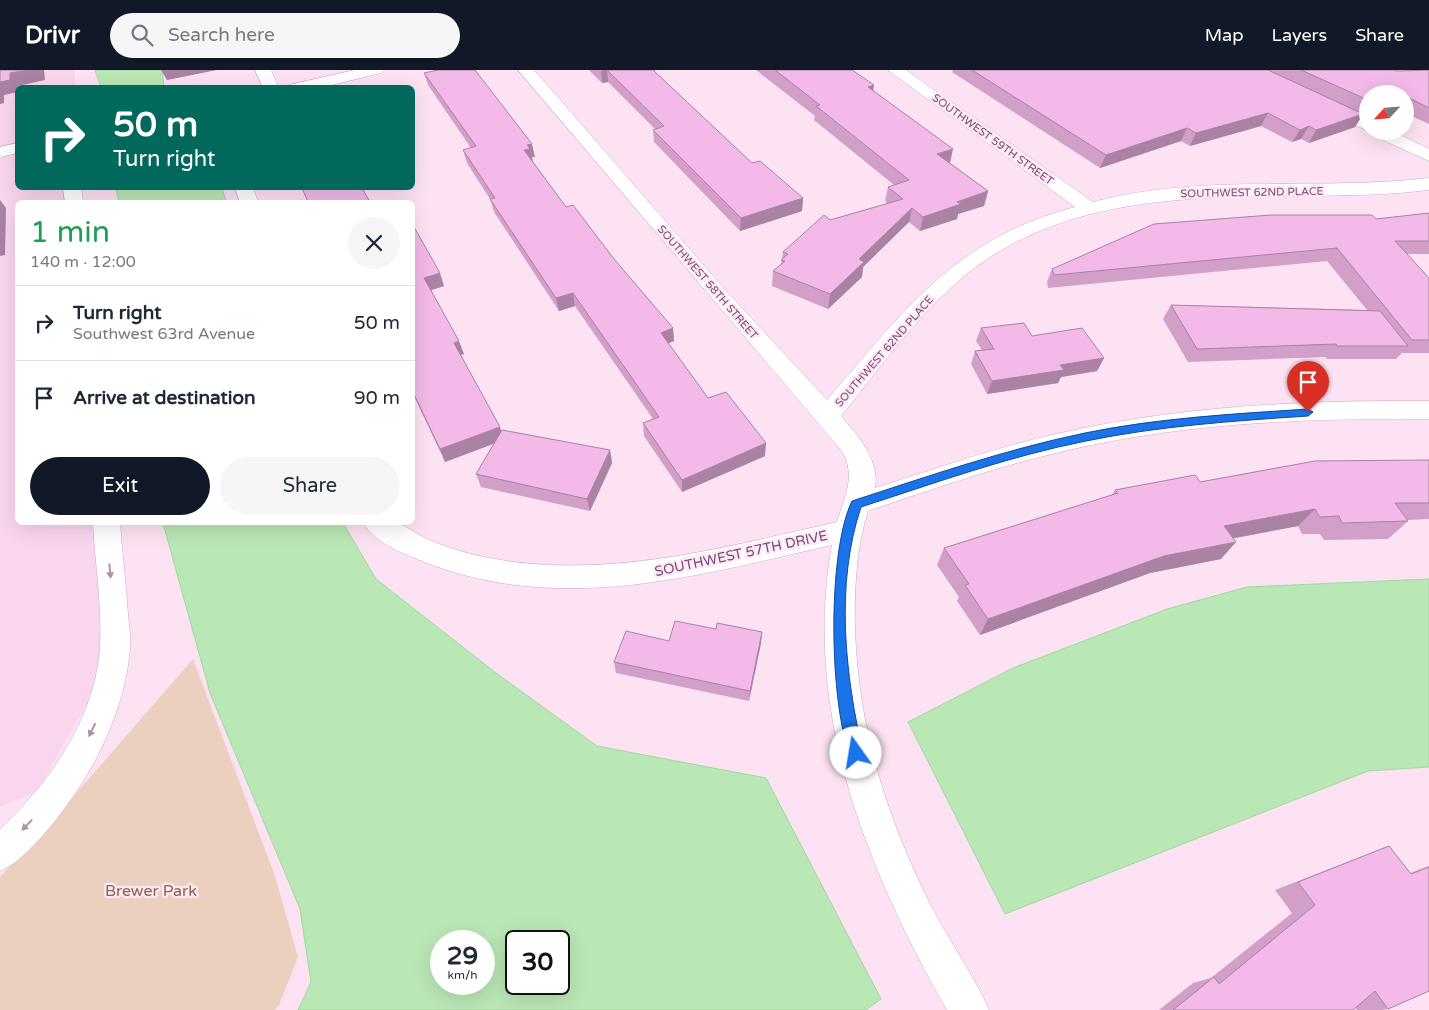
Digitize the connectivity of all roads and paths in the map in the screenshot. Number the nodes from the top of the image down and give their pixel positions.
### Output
1 (263, 70) edge
2 (376, 70) edge
3 (526, 70) edge
4 (896, 70) edge
5 (270, 85) edge
6 (308, 85) edge
7 (1314, 100) edge
8 (1359, 122) edge
9 (1396, 140) edge
10 (15, 149) edge
11 (0, 152) edge
12 (1429, 156) edge
13 (1429, 184) edge
14 (1089, 208) junction
15 (1429, 410) edge
16 (827, 417) junction
17 (852, 517) junction
18 (106, 525) edge
19 (380, 525) edge
20 (0, 852) edge
21 (969, 1010) edge

1 - 5 street
2 - 6 street
3 - 16 street, SOUTHWEST 58TH STREET
4 - 14 street, SOUTHWEST 59TH STREET
7 - 8 street
9 - 12 street
10 - 11 street
13 - 14 street, SOUTHWEST 62ND PLACE
14 - 16 street, SOUTHWEST 62ND PLACE
15 - 17 street, SOUTHWEST 57TH DRIVE
16 - 17 street, SOUTHWEST 58TH STREET
17 - 19 street, SOUTHWEST 57TH DRIVE
17 - 21 street
18 -> 20 street

